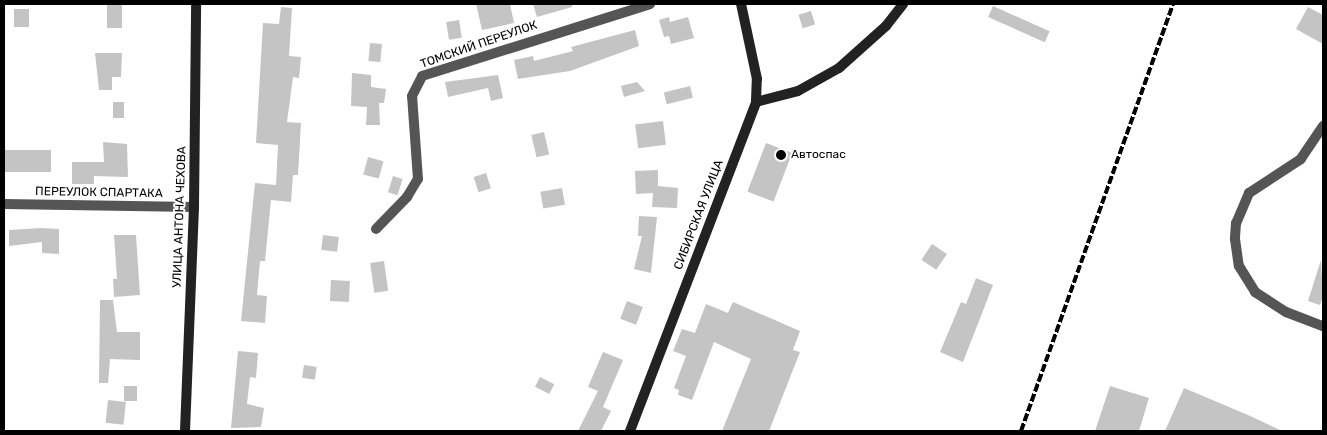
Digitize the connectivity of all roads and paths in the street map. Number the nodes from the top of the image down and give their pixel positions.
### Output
1 (196, 4) edge
2 (650, 4) edge
3 (741, 4) edge
4 (903, 4) edge
5 (756, 102) junction
6 (1323, 126) edge
7 (4, 204) edge
8 (194, 207) junction
9 (376, 229) dead end
10 (1323, 326) edge
11 (185, 431) edge
12 (630, 431) edge

1 - 8 street, УЛИЦА АНТОНА ЧЕХОВА
2 - 9 street, ТОМСКИЙ ПЕРЕУЛОК
3 - 5 street, СИБИРСКАЯ УЛИЦА
4 - 5 street
5 - 12 street, СИБИРСКАЯ УЛИЦА
6 - 10 street
7 - 8 street, ПЕРЕУЛОК СПАРТАКА
8 - 11 street, УЛИЦА АНТОНА ЧЕХОВА

